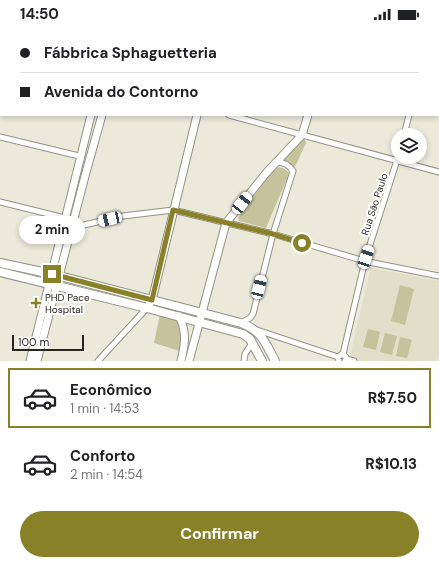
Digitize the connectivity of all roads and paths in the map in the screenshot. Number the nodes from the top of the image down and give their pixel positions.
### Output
1 (90, 116) edge
2 (102, 116) edge
3 (197, 116) edge
4 (234, 116) edge
5 (308, 116) edge
6 (409, 116) edge
7 (406, 128) edge
8 (302, 135) junction
9 (0, 137) edge
10 (79, 156) junction
11 (391, 157) edge
12 (277, 162) junction
13 (396, 164) edge
14 (414, 164) edge
15 (439, 172) edge
16 (85, 176) junction
17 (0, 202) edge
18 (173, 210) junction
19 (65, 218) junction
20 (226, 223) junction
21 (71, 228) junction
22 (273, 234) junction
23 (365, 261) junction
24 (0, 263) edge
25 (0, 272) edge
26 (55, 275) junction
27 (439, 276) edge
28 (53, 285) junction
29 (152, 300) junction
30 (147, 308) junction
31 (203, 313) junction
32 (179, 316) junction
33 (200, 321) junction
34 (241, 323) junction
35 (254, 329) junction
36 (252, 342) junction
37 (343, 358) edge
38 (30, 361) edge
39 (38, 361) edge
40 (98, 361) edge
41 (181, 361) edge
42 (189, 361) edge
43 (244, 361) edge
44 (262, 361) edge
45 (275, 361) edge
46 (354, 361) edge

1 - 10 street
2 - 16 street
3 - 18 street
4 - 8 street
5 - 8 street
6 - 7 street
8 - 11 street
8 - 12 street
9 - 10 street
10 - 16 street
10 - 19 street
12 - 20 street
12 - 22 street
13 - 23 street, Rua São Paulo
14 - 15 street
16 - 21 street
17 - 19 street
18 - 20 street
18 - 21 street
18 - 29 street
19 - 26 street
20 - 22 street
20 - 31 street
21 - 26 street
22 - 23 street
22 - 34 street
23 - 27 street
23 - 37 street, Rua São Paulo
24 - 26 main road
25 - 28 main road
26 - 28 street
26 - 29 main road
28 - 30 main road
28 - 38 street
28 - 39 street
29 - 30 street
29 - 31 main road
30 - 32 main road
30 - 40 street
31 - 33 street
31 - 34 main road
32 - 33 main road
32 - 41 street
33 - 36 main road
33 - 42 street
34 - 35 main road
35 - 37 street
35 - 45 main road
36 - 43 street
36 - 44 main road
37 - 46 street

